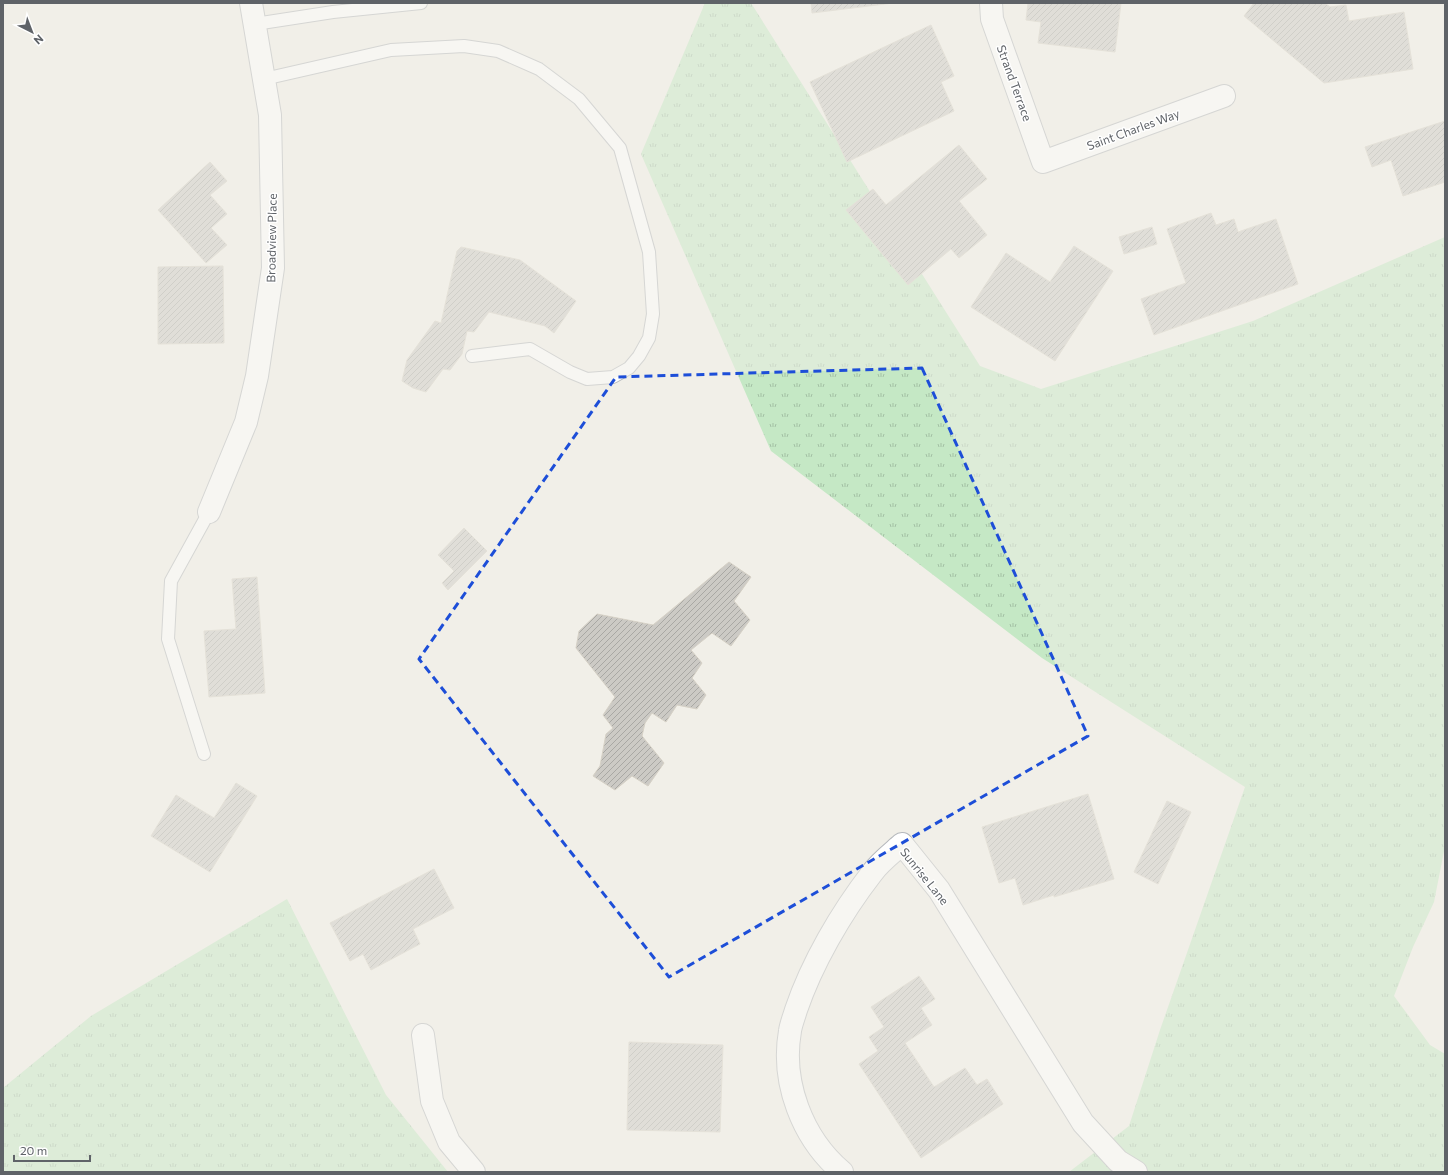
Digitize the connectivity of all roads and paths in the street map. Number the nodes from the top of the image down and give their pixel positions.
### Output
1 (251, 3) edge
2 (421, 3) edge
3 (991, 3) edge
4 (255, 24) junction
5 (264, 79) junction
6 (1224, 96) dead end
7 (1043, 162) joint
8 (472, 356) dead end
9 (209, 512) joint
10 (204, 754) dead end
11 (423, 1036) dead end
12 (474, 1172) edge
13 (842, 1172) edge
14 (1136, 1172) edge

1 - 4 street, Broadview Place
2 - 4 lane
3 - 7 street, Strand Terrace
4 - 5 street, Broadview Place
5 - 8 lane
5 - 9 street, Broadview Place
6 - 7 street, Saint Charles Way
9 - 10 lane
11 - 12 street
13 - 14 street, Sunrise Lane

